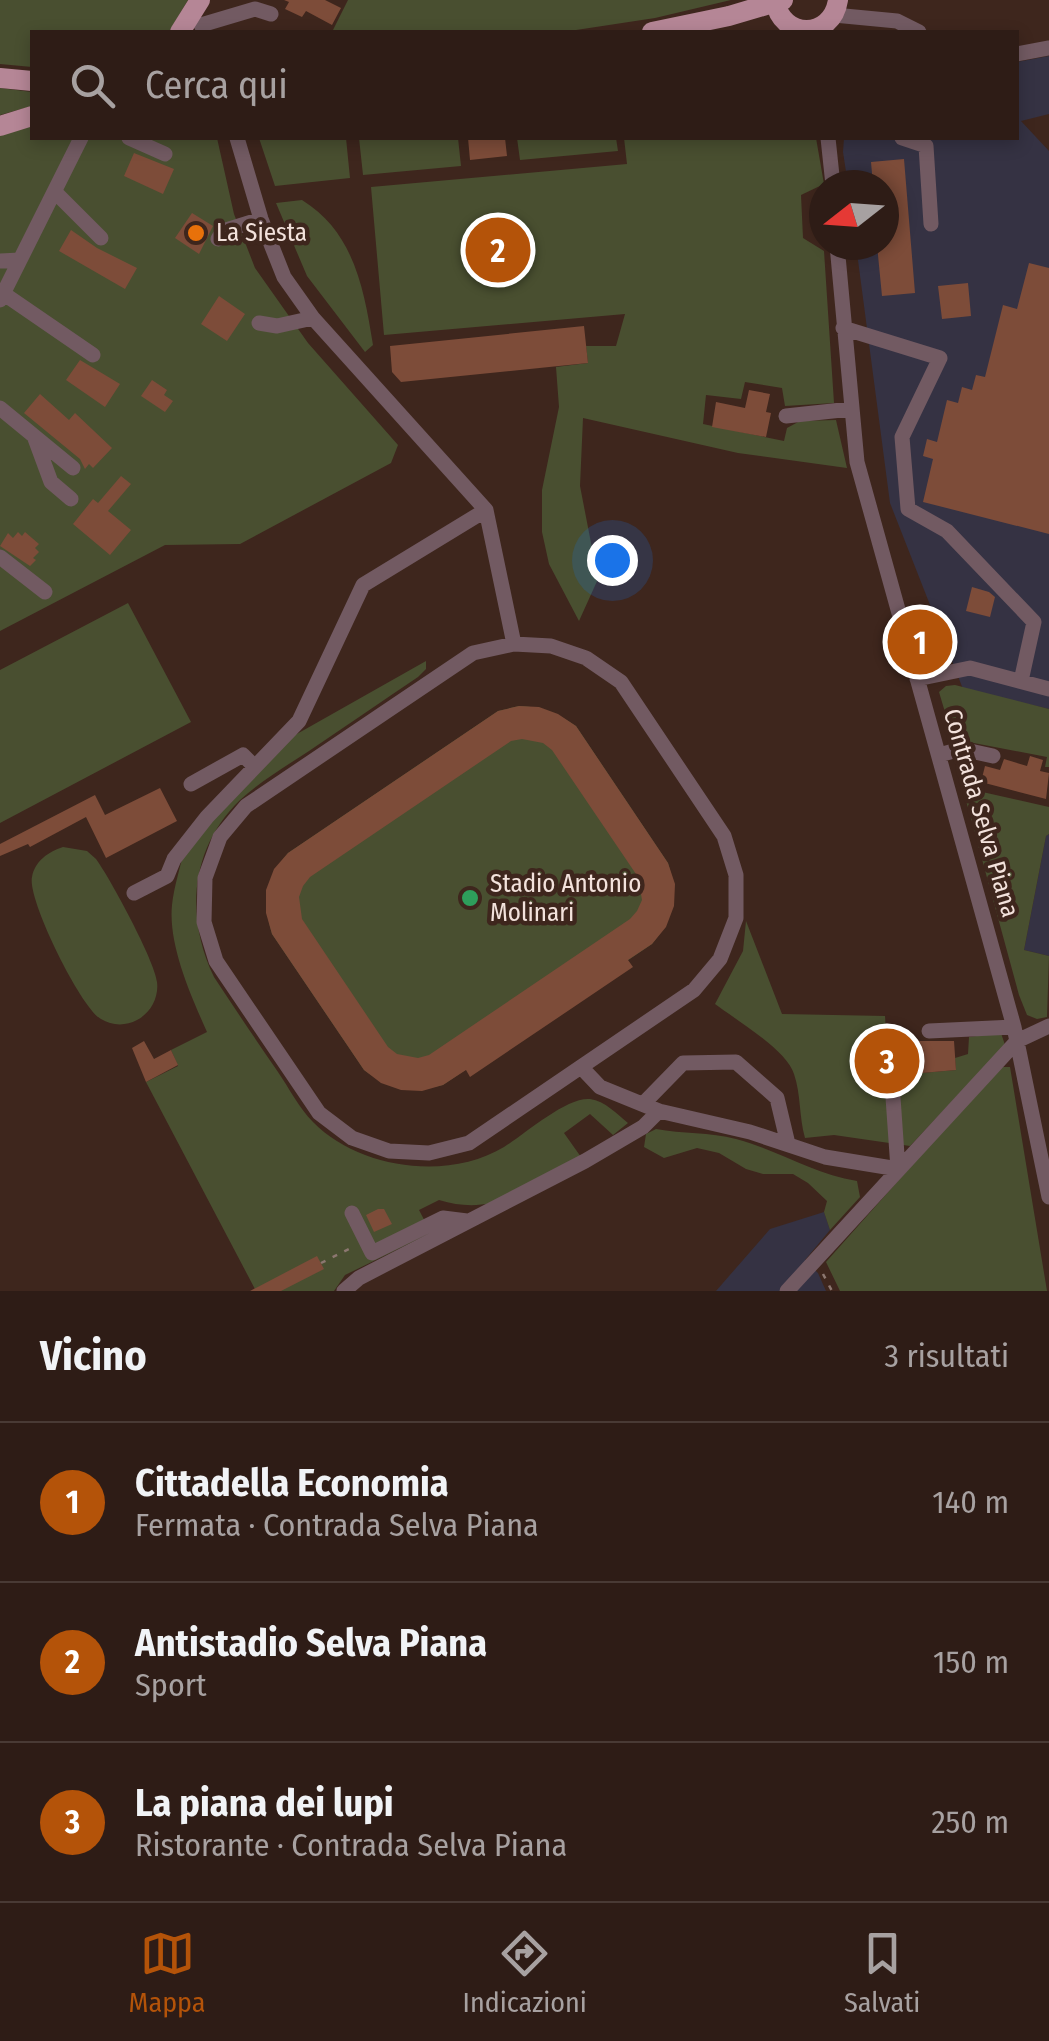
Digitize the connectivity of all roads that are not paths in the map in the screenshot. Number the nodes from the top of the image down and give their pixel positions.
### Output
1 (774, 0) edge
2 (783, 0) edge
3 (836, 13) edge
4 (271, 14) dead end
5 (195, 21) edge
6 (790, 29) edge
7 (662, 30) edge
8 (810, 30) edge
9 (915, 30) edge
10 (1049, 48) edge
11 (1019, 53) edge
12 (0, 78) edge
13 (30, 81) edge
14 (30, 117) edge
15 (0, 126) edge
16 (80, 140) edge
17 (133, 140) edge
18 (238, 140) edge
19 (828, 140) edge
20 (908, 140) edge
21 (165, 154) dead end
22 (831, 170) edge
23 (55, 192) junction
24 (260, 219) junction
25 (931, 224) dead end
26 (101, 238) dead end
27 (218, 239) dead end
28 (20, 260) junction
29 (837, 260) edge
30 (0, 261) edge
31 (2, 297) edge
32 (313, 318) junction
33 (259, 323) dead end
34 (843, 328) junction
35 (93, 355) dead end
36 (0, 408) edge
37 (851, 410) junction
38 (786, 416) dead end
39 (34, 436) junction
40 (72, 468) dead end
41 (72, 500) dead end
42 (486, 510) junction
43 (0, 557) edge
44 (45, 592) dead end
45 (514, 644) junction
46 (917, 679) junction
47 (1020, 681) junction
48 (1049, 688) edge
49 (938, 756) junction
50 (993, 756) dead end
51 (254, 766) junction
52 (191, 784) dead end
53 (134, 894) dead end
54 (1049, 1026) edge
55 (929, 1030) dead end
56 (1016, 1034) junction
57 (580, 1067) junction
58 (892, 1083) dead end
59 (651, 1108) junction
60 (788, 1144) junction
61 (898, 1169) junction
62 (1049, 1197) edge
63 (352, 1213) dead end
64 (466, 1222) junction
65 (344, 1291) edge
66 (787, 1291) edge

1 - 6 main road
2 - 7 main road, bridge
3 - 8 main road
3 - 9 street
4 - 5 street
10 - 11 street
12 - 13 main road
14 - 15 main road
16 - 23 street
17 - 21 street
18 - 24 street
19 - 22 street
20 - 25 street
23 - 26 street
23 - 28 street
24 - 27 street
24 - 32 street
28 - 30 street
28 - 31 street
29 - 34 street, Contrada Selva Piana
31 - 35 street
32 - 33 street
32 - 42 street
34 - 37 street, Contrada Selva Piana
34 - 47 street
36 - 39 street
37 - 38 street
37 - 46 street, Contrada Selva Piana
39 - 40 street
39 - 41 street
42 - 45 street
42 - 51 street
43 - 44 street
45 - 57 street
45 - 57 street
46 - 47 street
46 - 49 street, Contrada Selva Piana
47 - 48 street
49 - 50 street
49 - 56 street, Contrada Selva Piana
51 - 52 street
51 - 53 street
54 - 56 street
55 - 56 street
56 - 61 street
56 - 62 street, Contrada Selva Piana
57 - 59 street
58 - 61 street
59 - 60 street
59 - 60 street
59 - 64 street
60 - 61 street
61 - 66 street
63 - 64 street
64 - 65 street

